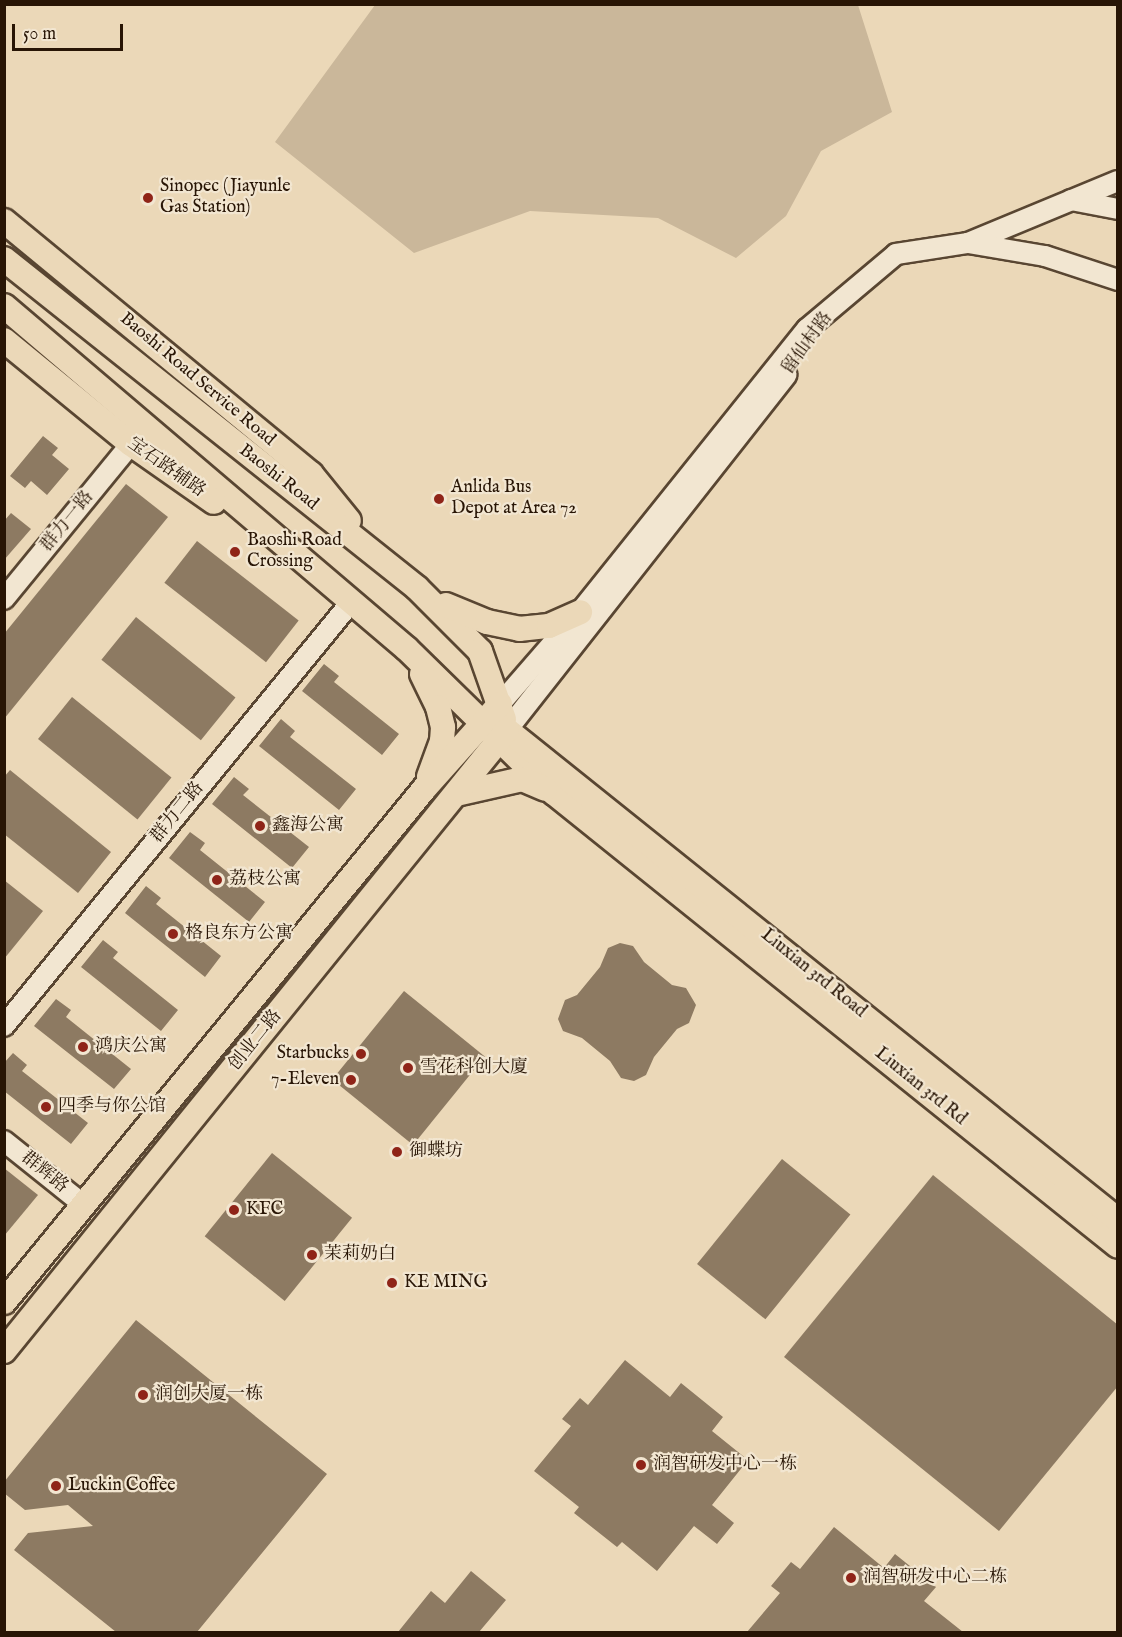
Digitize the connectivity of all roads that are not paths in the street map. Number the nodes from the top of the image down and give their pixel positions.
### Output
1 (1118, 181) edge
2 (1071, 200) junction
3 (1118, 209) edge
4 (4, 221) edge
5 (968, 243) junction
6 (4, 259) edge
7 (1118, 280) edge
8 (4, 306) edge
9 (835, 308) junction
10 (4, 340) edge
11 (131, 444) junction
12 (375, 554) junction
13 (417, 588) junction
14 (343, 594) junction
15 (4, 599) edge
16 (580, 612) junction
17 (406, 649) junction
18 (500, 704) junction
19 (496, 733) junction
20 (424, 789) junction
21 (554, 793) junction
22 (456, 794) junction
23 (4, 1026) edge
24 (4, 1141) edge
25 (84, 1205) junction
26 (1118, 1220) edge
27 (1118, 1246) edge
28 (4, 1302) edge
29 (4, 1351) edge

1 - 2 street
2 - 3 street
2 - 5 street
4 - 12 main road, Baoshi Road Service Road
5 - 7 street
5 - 9 street
6 - 12 main road, Baoshi Road
8 - 14 main road
9 - 16 street, 留仙村路
9 - 19 street, 留仙村路
10 - 11 main road, 宝石路辅路
11 - 14 main road, 宝石路辅路
11 - 15 street, 群力一路
12 - 13 main road, Baoshi Road
13 - 16 main road
13 - 18 main road, Baoshi Road
14 - 17 main road
14 - 23 street, 群力二路
16 - 18 street, 留仙村路
17 - 19 main road
17 - 20 main road, 创业二路
18 - 19 main road, Baoshi Road
19 - 20 main road, 创业二路
19 - 21 main road
19 - 22 main road, 创业二路
19 - 26 main road, Liuxian 3rd Road
20 - 25 main road, 创业二路
21 - 22 main road
21 - 27 main road, Liuxian 3rd Rd
22 - 29 main road, 创业二路
24 - 25 street, 群辉路
25 - 28 main road, 创业二路

